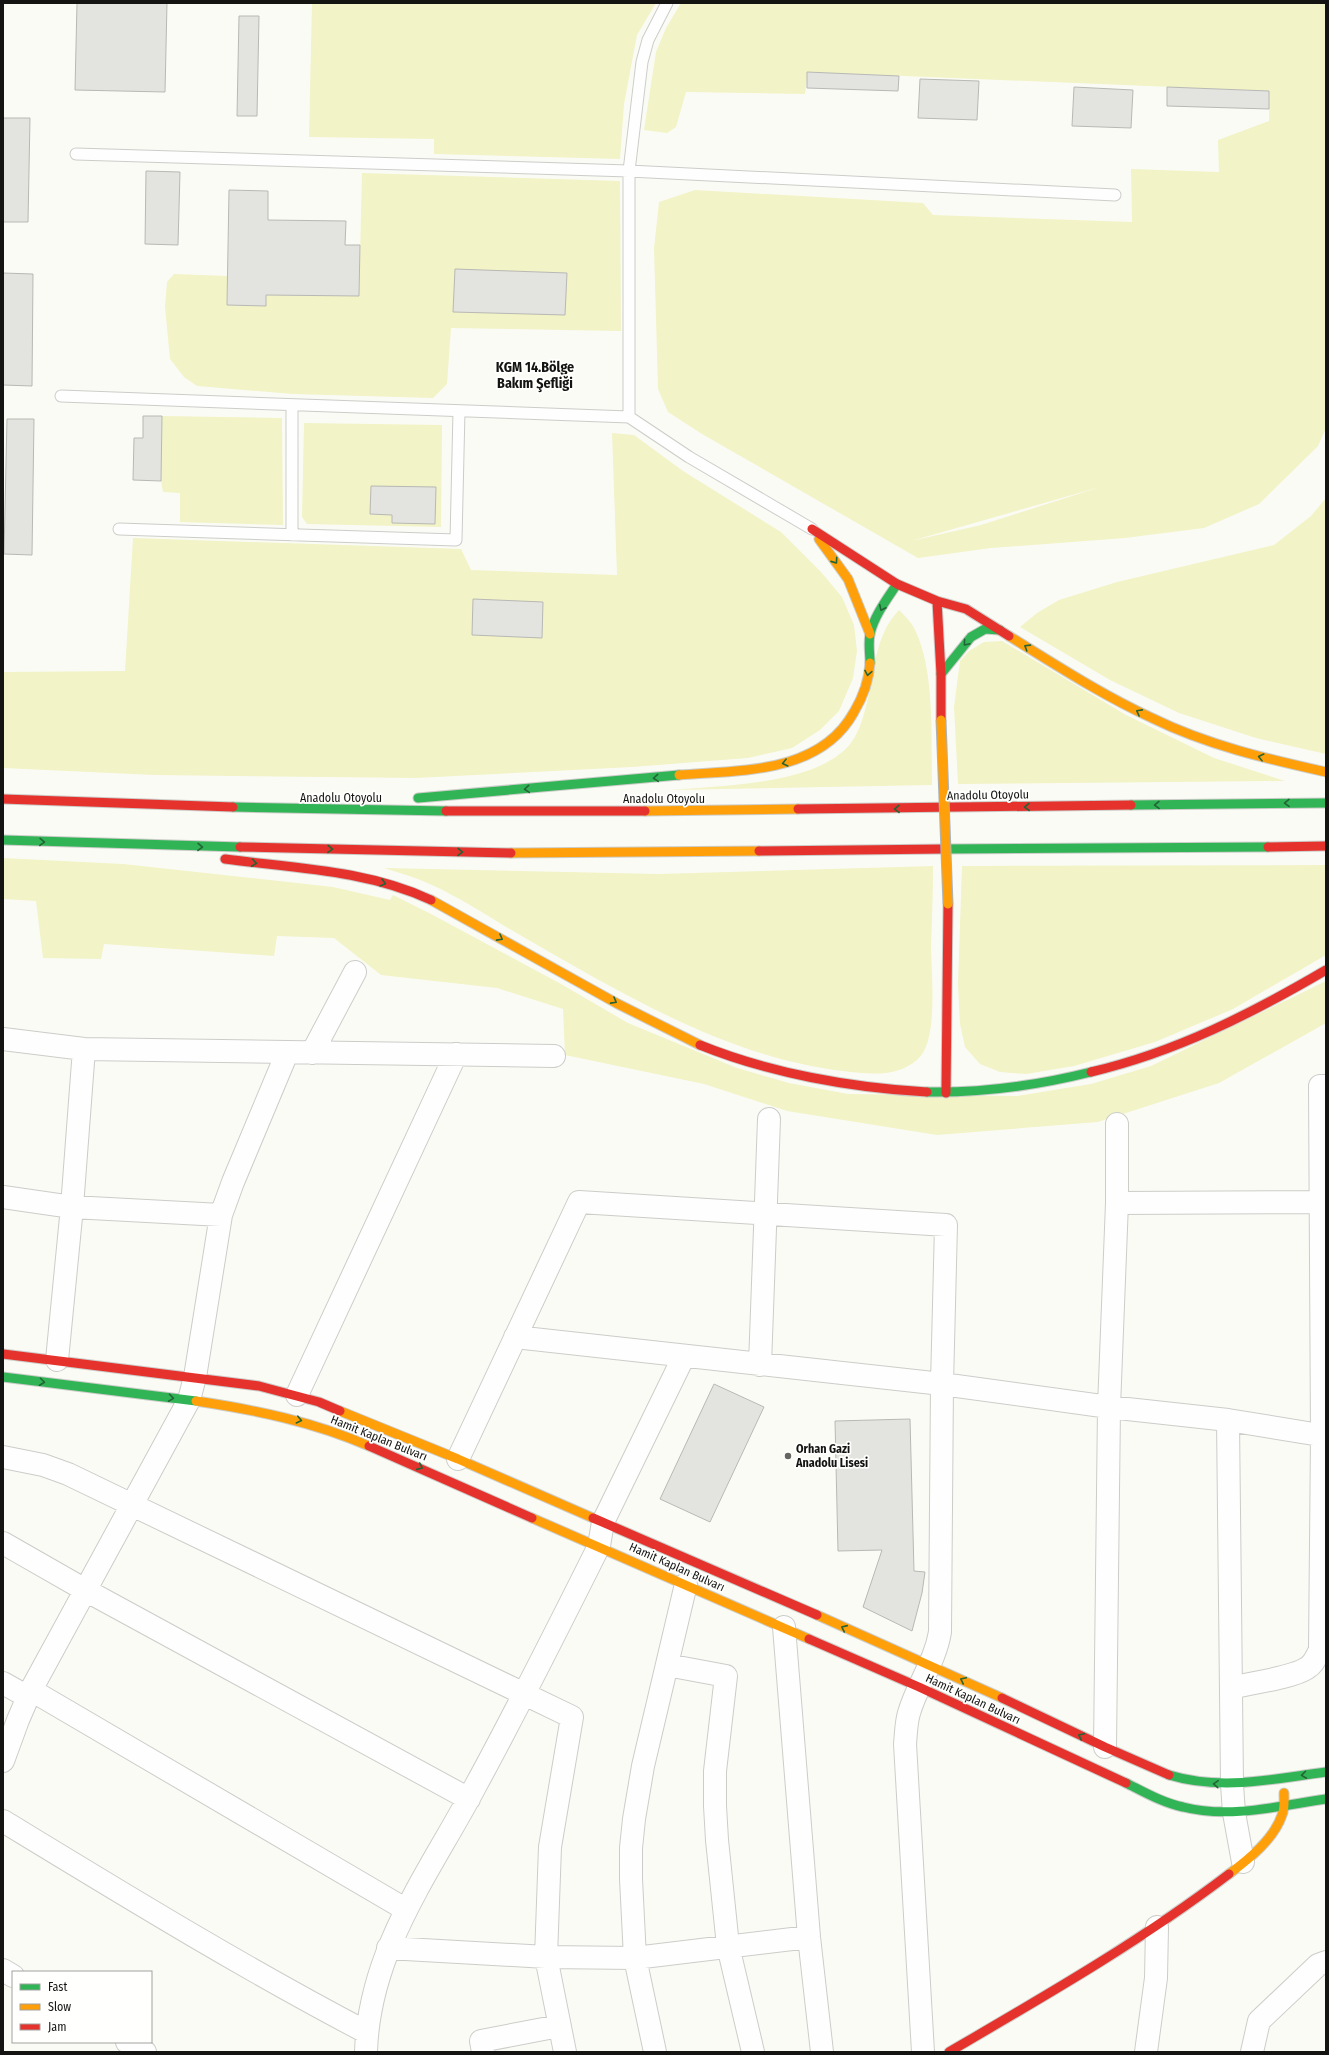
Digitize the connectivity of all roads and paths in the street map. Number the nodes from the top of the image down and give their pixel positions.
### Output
1 (667, 3) edge
2 (76, 154) dead end
3 (629, 171) junction
4 (1115, 195) dead end
5 (61, 396) dead end
6 (292, 406) junction
7 (459, 410) junction
8 (629, 417) junction
9 (119, 529) dead end
10 (812, 529) junction
11 (292, 534) junction
12 (897, 584) junction
13 (937, 601) junction
14 (1000, 630) junction
15 (870, 634) junction
16 (942, 674) junction
17 (1326, 772) edge
18 (3, 799) edge
19 (407, 799) dead end
20 (391, 800) dead end
21 (1326, 803) edge
22 (281, 809) junction
23 (3, 840) edge
24 (119, 845) junction
25 (1326, 846) edge
26 (198, 856) dead end
27 (214, 858) dead end
28 (1326, 970) edge
29 (355, 972) dead end
30 (3, 1039) edge
31 (84, 1049) junction
32 (288, 1053) junction
33 (312, 1053) junction
34 (456, 1054) junction
35 (554, 1056) dead end
36 (1326, 1086) edge
37 (946, 1092) junction
38 (769, 1119) dead end
39 (1117, 1124) dead end
40 (3, 1197) edge
41 (1323, 1202) edge
42 (1117, 1203) junction
43 (72, 1207) junction
44 (766, 1214) junction
45 (222, 1215) junction
46 (1323, 1302) edge
47 (515, 1337) junction
48 (3, 1354) edge
49 (684, 1356) junction
50 (57, 1360) junction
51 (760, 1365) junction
52 (3, 1377) edge
53 (195, 1377) junction
54 (942, 1384) junction
55 (297, 1395) junction
56 (189, 1400) junction
57 (1109, 1407) junction
58 (1228, 1420) junction
59 (1324, 1436) edge
60 (3, 1457) edge
61 (458, 1459) junction
62 (132, 1505) junction
63 (603, 1522) junction
64 (3, 1543) edge
65 (599, 1546) junction
66 (1323, 1570) edge
67 (686, 1584) junction
68 (87, 1591) junction
69 (784, 1627) junction
70 (667, 1665) junction
71 (931, 1665) junction
72 (3, 1682) edge
73 (919, 1687) junction
74 (1231, 1688) junction
75 (526, 1693) junction
76 (30, 1694) junction
77 (1105, 1747) junction
78 (3, 1761) edge
79 (1326, 1772) edge
80 (1282, 1778) junction
81 (1232, 1784) junction
82 (469, 1799) junction
83 (1326, 1799) edge
84 (1284, 1805) junction
85 (1234, 1813) junction
86 (3, 1821) edge
87 (1243, 1862) junction
88 (405, 1909) junction
89 (1157, 1927) junction
90 (809, 1937) junction
91 (728, 1946) junction
92 (388, 1948) junction
93 (546, 1958) junction
94 (636, 1958) junction
95 (1326, 1962) edge
96 (3, 1970) edge
97 (12, 1975) edge
98 (559, 2026) junction
99 (366, 2042) edge
100 (129, 2043) edge
101 (145, 2052) edge
102 (483, 2052) edge
103 (565, 2052) edge
104 (655, 2052) edge
105 (753, 2052) edge
106 (822, 2052) edge
107 (923, 2052) edge
108 (949, 2052) edge
109 (1146, 2052) edge
110 (1252, 2052) edge

1 - 3 lane
2 - 3 lane
3 - 4 lane
3 - 8 lane
5 - 6 lane
6 - 7 lane
6 - 11 lane
7 - 8 lane
7 - 11 lane
8 - 10 lane
9 - 11 lane
10 - 12 main road
10 -> 15 main road
12 - 13 main road
12 -> 15 main road
13 - 14 main road
13 - 16 main road
14 -> 16 main road
17 -> 14 main road
15 -> 19 main road
16 - 37 main road, bridge
18 - 22 main road, Anadolu Otoyolu
20 - 22 main road
21 -> 22 main road, Anadolu Otoyolu
23 -> 24 main road
24 -> 25 main road
24 - 26 main road
27 -> 37 main road
28 - 37 main road
29 - 33 street
30 - 31 street
31 - 32 street
31 - 43 street
32 - 33 street
32 - 45 street
33 - 34 street
34 - 35 street
34 - 55 street
36 - 41 street
38 - 44 street
39 - 42 street
40 - 43 street
41 - 42 street
41 - 46 street
42 - 57 street
43 - 45 street
43 - 50 street
44 - 47 street
44 - 51 street
44 - 54 street
45 - 53 street
46 - 59 street
47 - 49 street
47 - 61 street
48 - 50 main road, Hamit Kaplan Bulvarı
49 - 51 street
49 - 63 street
50 - 53 main road, Hamit Kaplan Bulvarı
51 - 54 street
52 -> 56 main road, Hamit Kaplan Bulvarı
53 - 55 main road, Hamit Kaplan Bulvarı
53 - 56 street
54 - 57 street
54 - 71 street
55 - 61 main road, Hamit Kaplan Bulvarı
56 - 62 street
56 -> 65 main road, Hamit Kaplan Bulvarı
57 - 58 street
57 - 77 street
58 - 59 street
58 - 74 street
59 - 66 street
60 - 62 street
61 - 63 main road, Hamit Kaplan Bulvarı
62 - 68 street
62 - 75 street
63 - 65 street
71 -> 63 main road, Hamit Kaplan Bulvarı
64 - 68 street
65 - 67 main road, Hamit Kaplan Bulvarı
65 - 75 street
66 - 74 street
67 - 69 main road, Hamit Kaplan Bulvarı
67 - 70 street
68 - 76 street
68 - 82 street
69 - 73 main road, Hamit Kaplan Bulvarı
69 - 90 street
70 - 91 street
70 - 94 street
71 - 73 street
77 -> 71 main road, Hamit Kaplan Bulvarı
72 - 76 street
73 - 85 main road, Hamit Kaplan Bulvarı
73 - 107 street
74 - 81 street
75 - 82 street
75 - 93 street
76 - 78 street
76 - 88 street
81 -> 77 main road, Hamit Kaplan Bulvarı
79 -> 80 main road, Hamit Kaplan Bulvarı
80 - 81 main road, Hamit Kaplan Bulvarı
80 - 84 main road
81 - 85 street
82 - 88 street
83 - 84 main road, Hamit Kaplan Bulvarı
84 - 85 main road, Hamit Kaplan Bulvarı
84 - 87 main road
85 - 87 street
86 - 99 street
87 - 89 main road
88 - 92 street
89 - 108 main road
89 - 109 street
90 - 91 street
90 - 106 street
91 - 94 street
91 - 105 street
92 - 93 street
92 - 99 street
93 - 94 street
93 - 98 street
94 - 104 street
95 - 110 street
96 - 97 street
98 - 102 street
98 - 103 street
100 - 101 street

